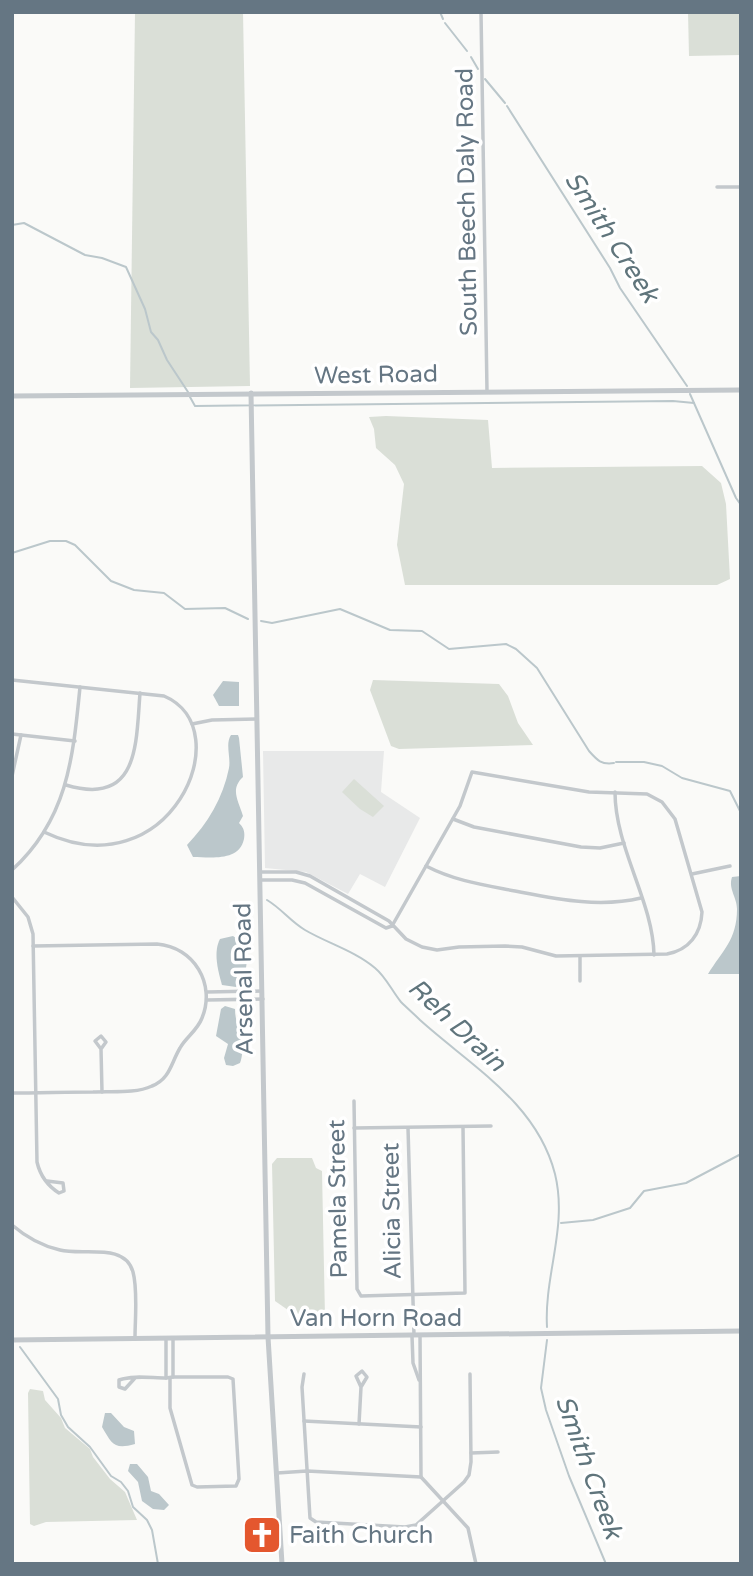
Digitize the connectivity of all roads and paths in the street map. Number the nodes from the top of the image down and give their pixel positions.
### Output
1 (481, 12) edge
2 (717, 187) dead end
3 (741, 187) edge
4 (741, 390) edge
5 (487, 391) junction
6 (251, 393) junction
7 (12, 396) edge
8 (12, 680) edge
9 (80, 687) junction
10 (140, 693) junction
11 (257, 719) junction
12 (192, 724) junction
13 (12, 734) edge
14 (21, 735) junction
15 (75, 741) junction
16 (12, 776) edge
17 (66, 785) junction
18 (615, 792) junction
19 (453, 819) junction
20 (44, 832) junction
21 (624, 843) junction
22 (426, 866) junction
23 (730, 866) dead end
24 (12, 870) edge
25 (260, 872) junction
26 (692, 874) junction
27 (260, 880) junction
28 (327, 885) junction
29 (322, 892) junction
30 (12, 897) edge
31 (641, 898) junction
32 (360, 904) junction
33 (356, 911) junction
34 (393, 926) junction
35 (33, 946) junction
36 (654, 955) junction
37 (580, 956) junction
38 (580, 981) dead end
39 (262, 991) junction
40 (207, 992) junction
41 (262, 999) junction
42 (207, 1000) junction
43 (101, 1049) dead end
44 (102, 1092) junction
45 (12, 1093) edge
46 (36, 1093) junction
47 (354, 1101) dead end
48 (491, 1126) dead end
49 (463, 1127) junction
50 (354, 1128) junction
51 (408, 1128) junction
52 (47, 1181) junction
53 (12, 1224) edge
54 (411, 1295) junction
55 (741, 1331) edge
56 (415, 1335) junction
57 (268, 1337) junction
58 (135, 1338) junction
59 (166, 1338) junction
60 (173, 1338) junction
61 (12, 1340) edge
62 (304, 1374) dead end
63 (470, 1374) dead end
64 (169, 1377) junction
65 (135, 1378) junction
66 (361, 1387) dead end
67 (304, 1421) junction
68 (359, 1424) junction
69 (421, 1427) junction
70 (498, 1452) dead end
71 (471, 1453) junction
72 (307, 1471) junction
73 (277, 1473) junction
74 (421, 1477) junction
75 (444, 1501) junction
76 (282, 1564) edge
77 (476, 1564) edge

1 - 5 street, South Beech Daly Road
2 - 3 street
4 - 5 street, West Road
5 - 6 street, West Road
6 - 7 street, West Road
6 - 11 street, Arsenal Road
8 - 9 street
9 - 10 street
9 - 15 street
10 - 12 street
10 - 17 street
11 - 12 street
11 - 25 street, Arsenal Road
12 - 20 street
13 - 14 street
14 - 15 street
14 - 16 street
15 - 17 street
17 - 20 street
18 - 19 street
18 - 21 street
18 - 26 street
19 - 21 street
19 - 22 street
20 - 24 street
21 - 31 street
22 - 31 street
22 - 34 street
23 - 26 street
25 - 27 street, Arsenal Road
25 - 28 street
26 - 36 street
27 - 29 street
27 - 39 street, Arsenal Road
28 - 29 street
28 - 32 street
29 - 33 street
30 - 35 street
31 - 36 street
32 - 33 street
32 - 34 street
33 - 34 street
34 - 37 street
35 - 40 street
35 - 46 street
36 - 37 street
37 - 38 street
39 - 40 street
39 - 41 street, Arsenal Road
40 - 42 street
41 - 42 street
41 - 57 street, Arsenal Road
42 - 44 street
43 - 44 street
44 - 46 street
45 - 46 street
46 - 52 street
47 - 50 street, Pamela Street
48 - 49 street
49 - 51 street
49 - 54 street
50 - 51 street
50 - 54 street, Pamela Street
51 - 54 street, Alicia Street
52 - 52 street
53 - 58 street
54 - 56 street, Alicia Street
55 - 56 street, Van Horn Road
56 - 57 street, Van Horn Road
56 - 69 street, Alicia Street
57 - 60 street, Van Horn Road
57 - 73 street, Arsenal Road
58 - 59 street, Van Horn Road
58 - 61 street, Van Horn Road
59 - 60 street, Van Horn Road
59 - 64 street
60 - 64 street
62 - 67 street
63 - 71 street
64 - 64 street
64 - 65 street
65 - 65 street
66 - 68 street
67 - 68 street
67 - 72 street
68 - 69 street
69 - 74 street, Alicia Street
70 - 71 street
71 - 75 street
72 - 73 street
72 - 74 street
72 - 75 street
73 - 76 street, Arsenal Road
74 - 75 street
75 - 77 street

